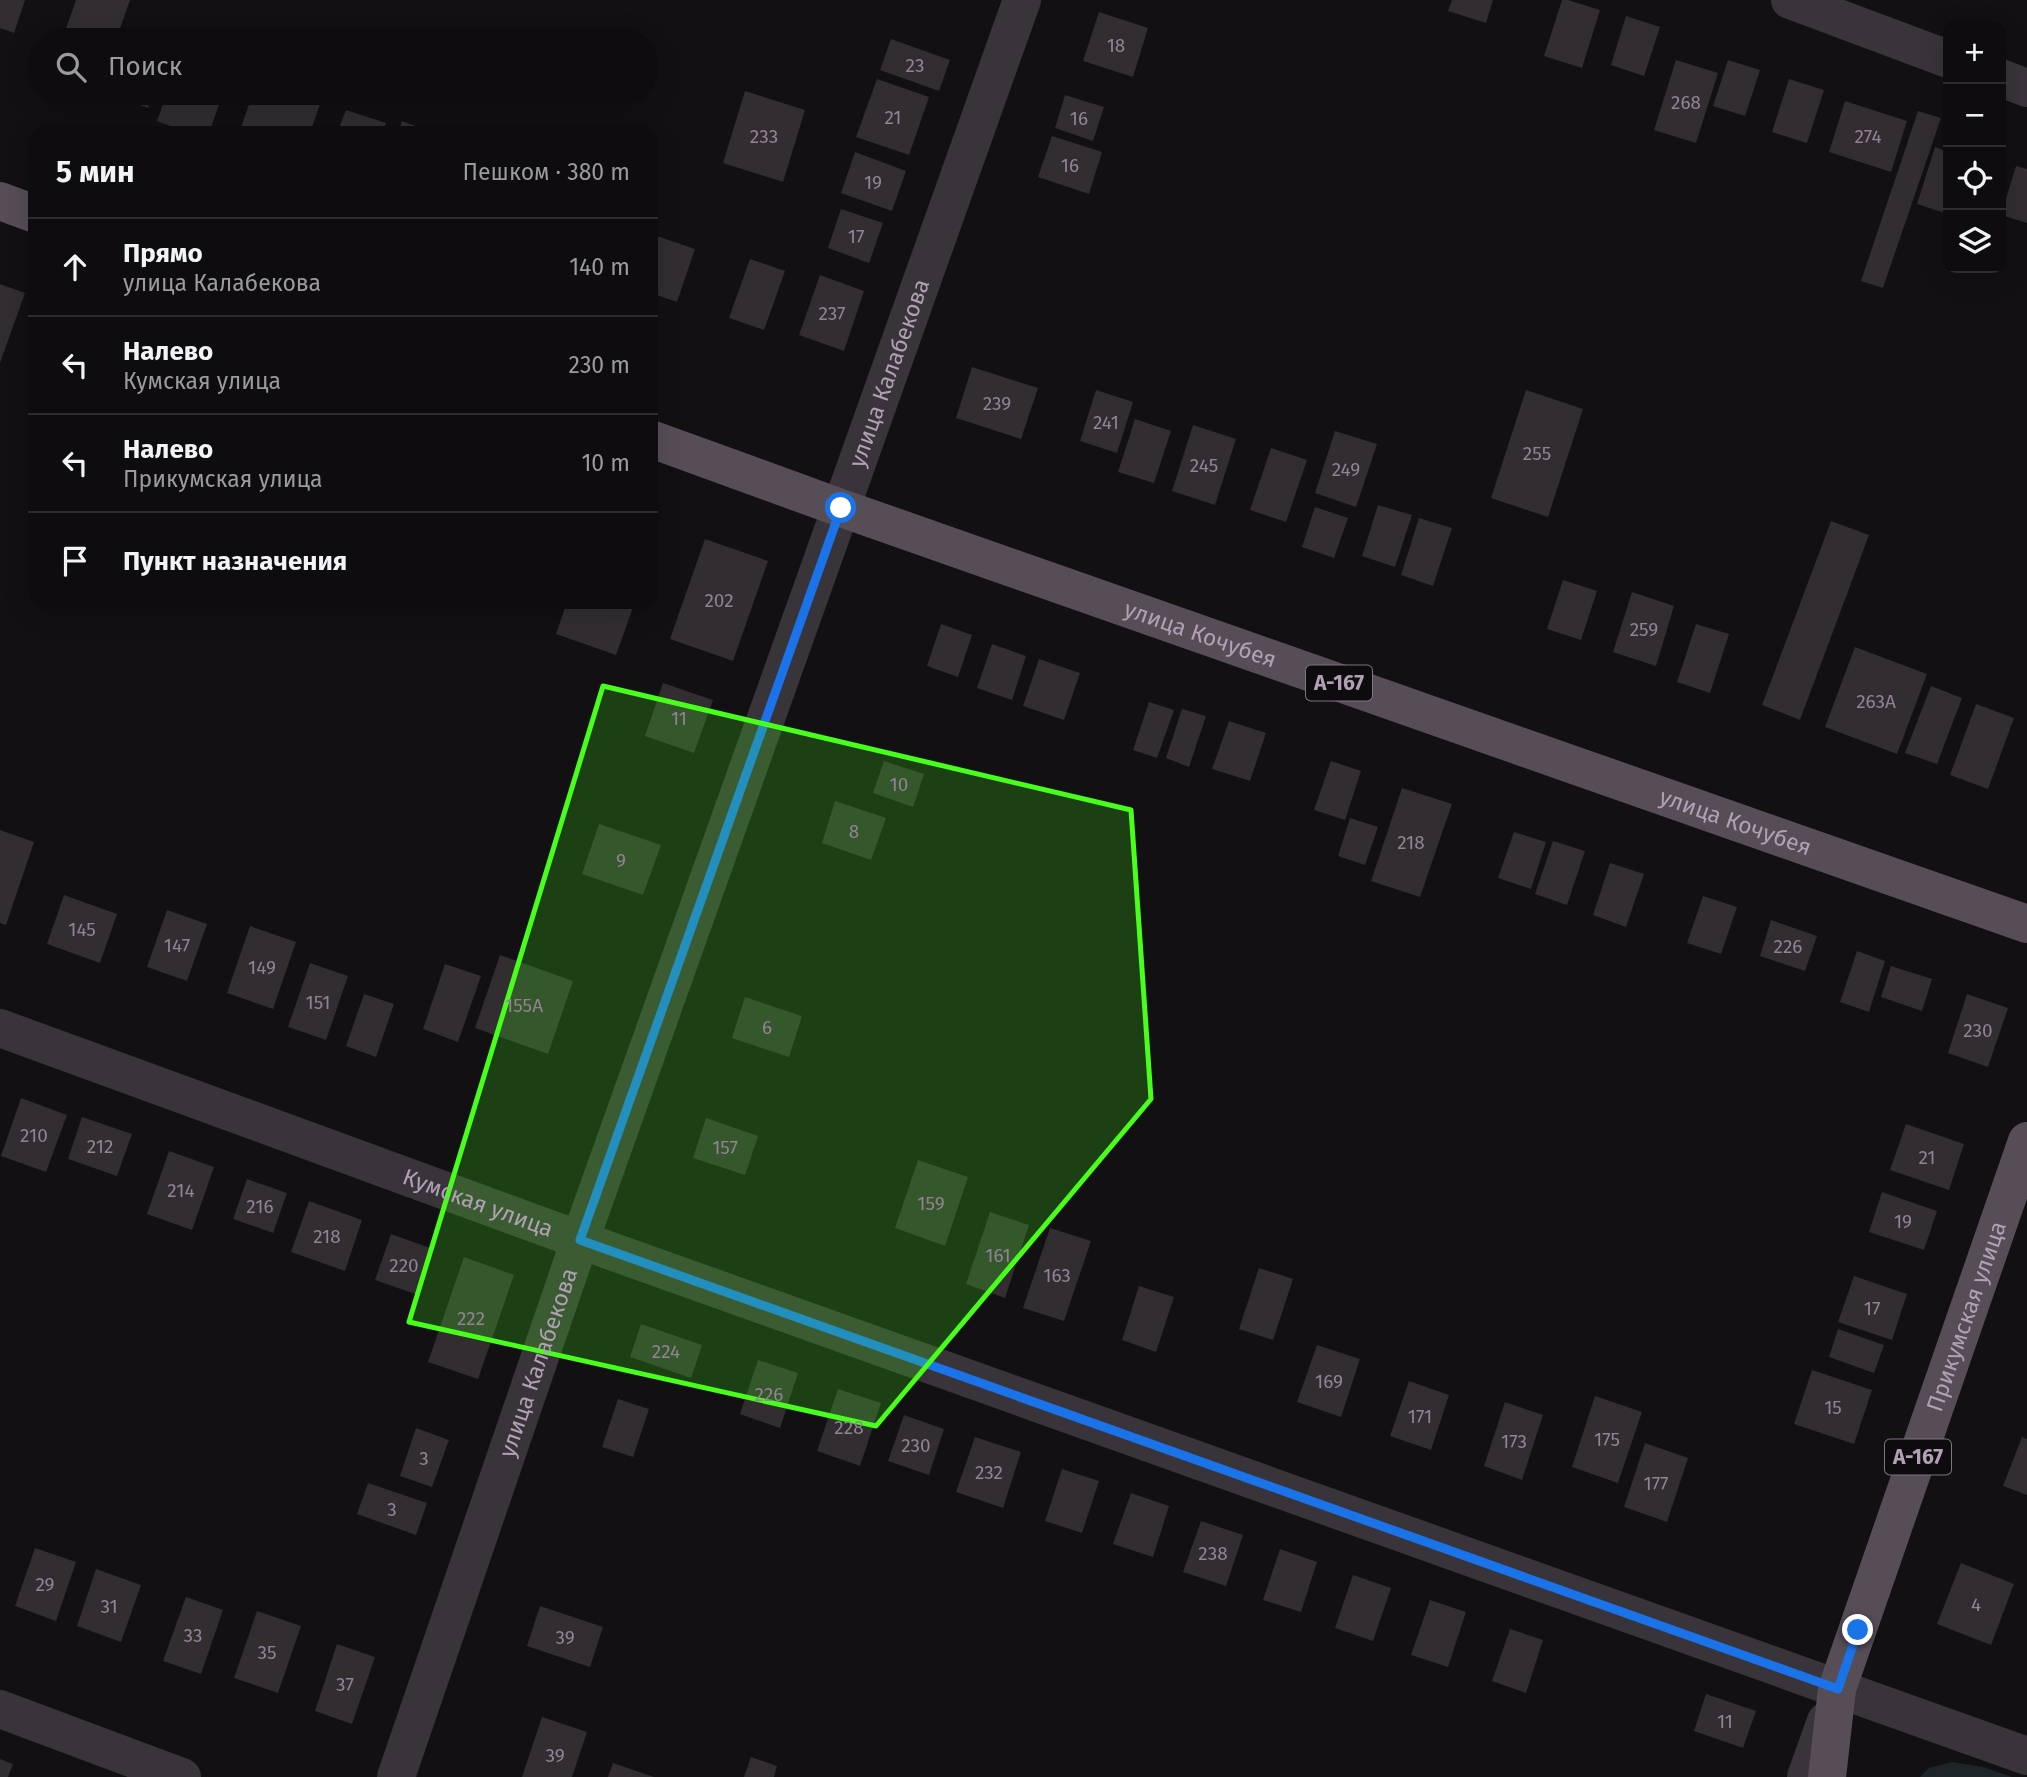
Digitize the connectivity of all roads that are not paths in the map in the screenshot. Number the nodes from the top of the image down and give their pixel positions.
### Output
1 (1022, 0) edge
2 (1790, 0) edge
3 (1943, 57) edge
4 (2006, 80) edge
5 (2027, 88) edge
6 (0, 201) edge
7 (28, 211) edge
8 (658, 442) edge
9 (841, 508) junction
10 (2027, 924) edge
11 (0, 1028) edge
12 (2027, 1142) edge
13 (580, 1240) junction
14 (1838, 1689) junction
15 (0, 1709) edge
16 (2027, 1756) edge
17 (182, 1777) edge
18 (396, 1777) edge
19 (1806, 1777) edge
20 (1827, 1777) edge

1 - 9 street, улица Калабекова
2 - 3 street
4 - 5 street
6 - 7 main road
8 - 9 main road, улица Кочубея / А-167
9 - 10 main road, улица Кочубея / А-167
9 - 13 street, улица Калабекова
11 - 13 street, Кумская улица
12 - 14 main road, Прикумская улица / А-167
13 - 14 street, Кумская улица
13 - 18 street, улица Калабекова
14 - 16 street, Кумская улица
14 - 19 street, Прикумская улица
14 - 20 main road, Прикумская улица / А-167
15 - 17 street

